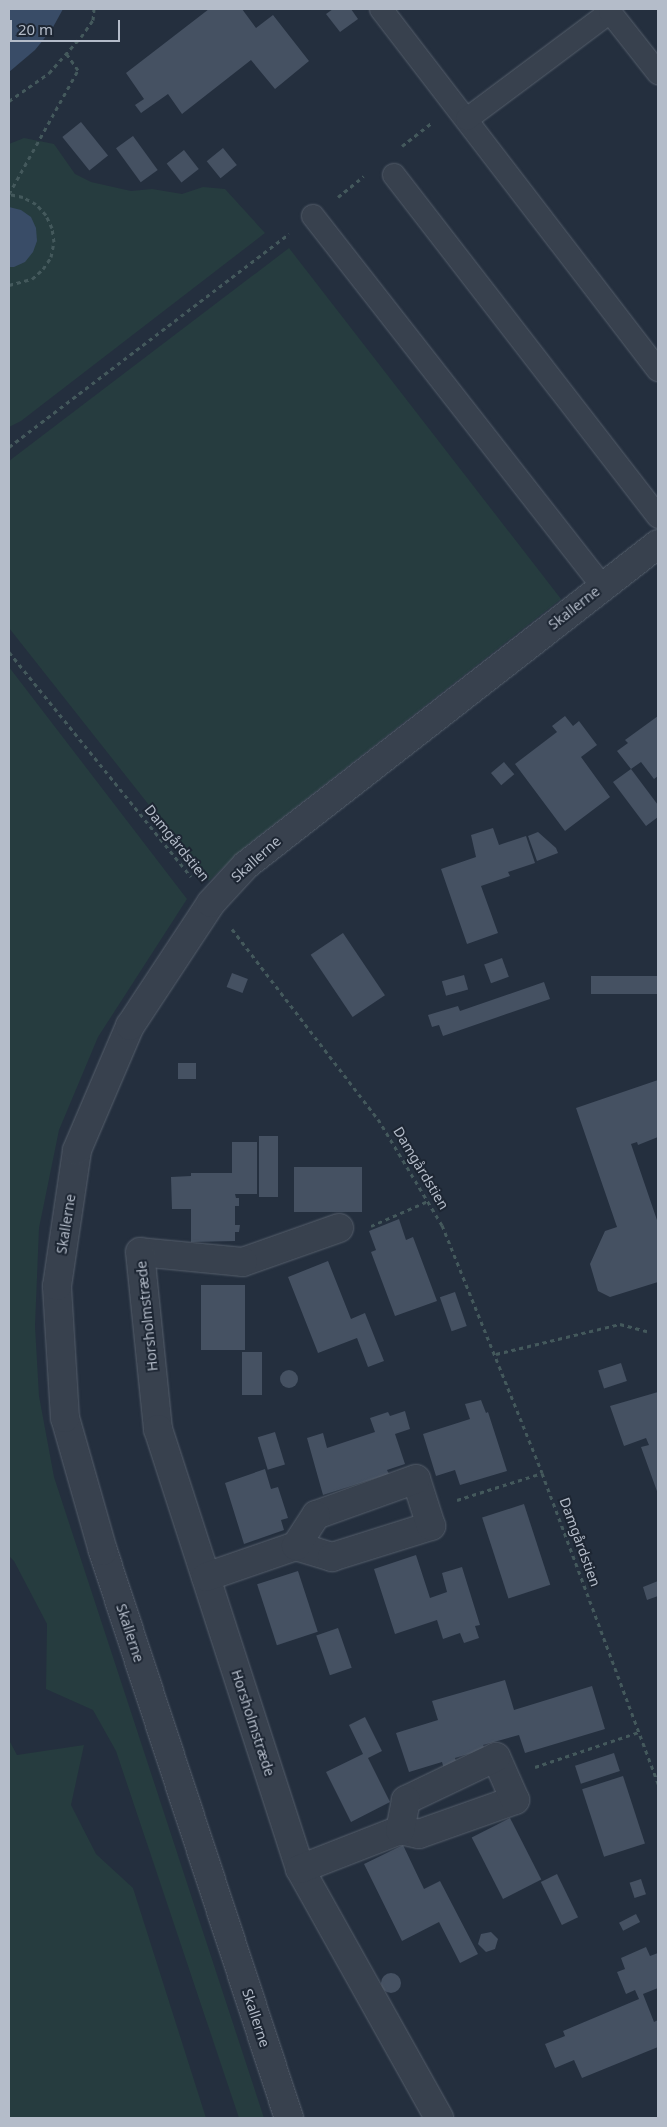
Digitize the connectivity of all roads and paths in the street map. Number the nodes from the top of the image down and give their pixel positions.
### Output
1 (94, 9) edge
2 (382, 9) edge
3 (66, 53) junction
4 (658, 73) edge
5 (9, 101) edge
6 (467, 119) junction
7 (394, 175) dead end
8 (9, 194) edge
9 (313, 216) dead end
10 (9, 285) edge
11 (658, 370) edge
12 (658, 517) edge
13 (658, 544) edge
14 (602, 586) junction
15 (9, 652) edge
16 (211, 903) junction
17 (428, 1201) junction
18 (339, 1228) joint
19 (647, 1331) dead end
20 (496, 1354) junction
21 (542, 1473) junction
22 (426, 1510) junction
23 (296, 1546) junction
24 (206, 1577) junction
25 (639, 1732) junction
26 (505, 1778) junction
27 (658, 1784) edge
28 (400, 1830) junction
29 (300, 1869) junction
30 (289, 2118) edge
31 (439, 2118) edge

1 - 3 path
2 - 6 lane
3 - 5 path
3 - 8 path
4 - 6 lane
6 - 11 lane
7 - 12 lane
8 - 10 path
9 - 14 lane
13 - 14 street, Skallerne
14 - 16 street, Skallerne
15 - 16 path, Damgårdstien
16 - 17 path, Damgårdstien
16 - 30 street, Skallerne
17 - 18 path
17 - 20 path, Damgårdstien
18 - 24 street, Horsholmstræde
19 - 20 path
20 - 21 path, Damgårdstien
21 - 22 path
21 - 25 path, Damgårdstien
22 - 23 street
22 - 23 street
23 - 24 street
24 - 29 street, Horsholmstræde
25 - 26 path
25 - 27 path, Damgårdstien
26 - 28 street
26 - 28 street
28 - 29 street
29 - 31 street, Horsholmstræde

